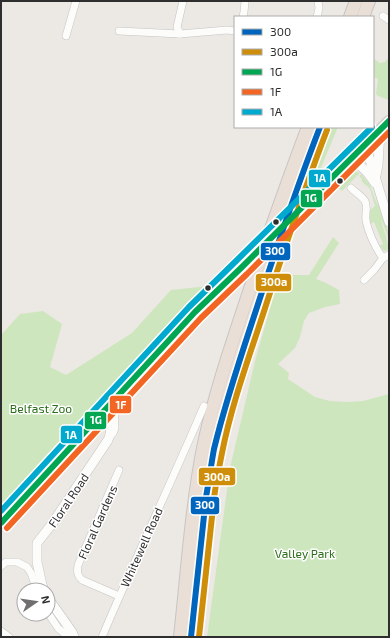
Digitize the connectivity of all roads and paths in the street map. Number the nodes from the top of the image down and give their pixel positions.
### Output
1 (76, 1) edge
2 (183, 1) edge
3 (318, 1) edge
4 (356, 1) edge
5 (369, 1) edge
6 (245, 2) dead end
7 (243, 16) edge
8 (317, 16) edge
9 (350, 16) edge
10 (363, 16) edge
11 (119, 31) dead end
12 (234, 31) edge
13 (180, 34) junction
14 (66, 36) dead end
15 (389, 121) edge
16 (308, 128) edge
17 (320, 128) edge
18 (380, 131) junction
19 (363, 147) junction
20 (349, 161) junction
21 (376, 177) junction
22 (379, 187) junction
23 (351, 188) dead end
24 (389, 222) edge
25 (386, 256) edge
26 (364, 280) dead end
27 (113, 401) junction
28 (204, 406) dead end
29 (100, 415) junction
30 (111, 434) junction
31 (182, 458) junction
32 (189, 462) dead end
33 (120, 470) dead end
34 (1, 523) edge
35 (1, 566) edge
36 (34, 582) edge
37 (41, 582) edge
38 (119, 596) junction
39 (57, 618) joint
40 (1, 632) edge
41 (9, 637) edge
42 (67, 637) edge
43 (74, 637) edge
44 (102, 637) edge
45 (180, 637) edge
46 (191, 637) edge

1 - 14 street
2 - 13 street
3 - 8 street
4 - 9 highway
5 - 10 highway
6 - 7 street
11 - 13 street
12 - 13 street
15 - 18 main road
16 - 45 highway
17 - 46 highway
18 - 19 main road
18 - 21 street
19 - 20 main road
19 - 21 street
20 - 22 street
20 - 27 main road, bridge
21 - 22 street
22 - 24 street
23 - 25 street
25 - 26 street
27 - 29 main road
27 - 30 street
28 - 31 street, Whitewell Road
29 - 30 street
29 - 34 main road
30 - 37 street, Floral Road
31 - 32 street
31 - 38 street, Whitewell Road
33 - 38 street, Floral Gardens
35 - 36 street
38 - 44 street, Whitewell Road
39 - 42 street
39 - 43 street
40 - 41 street

